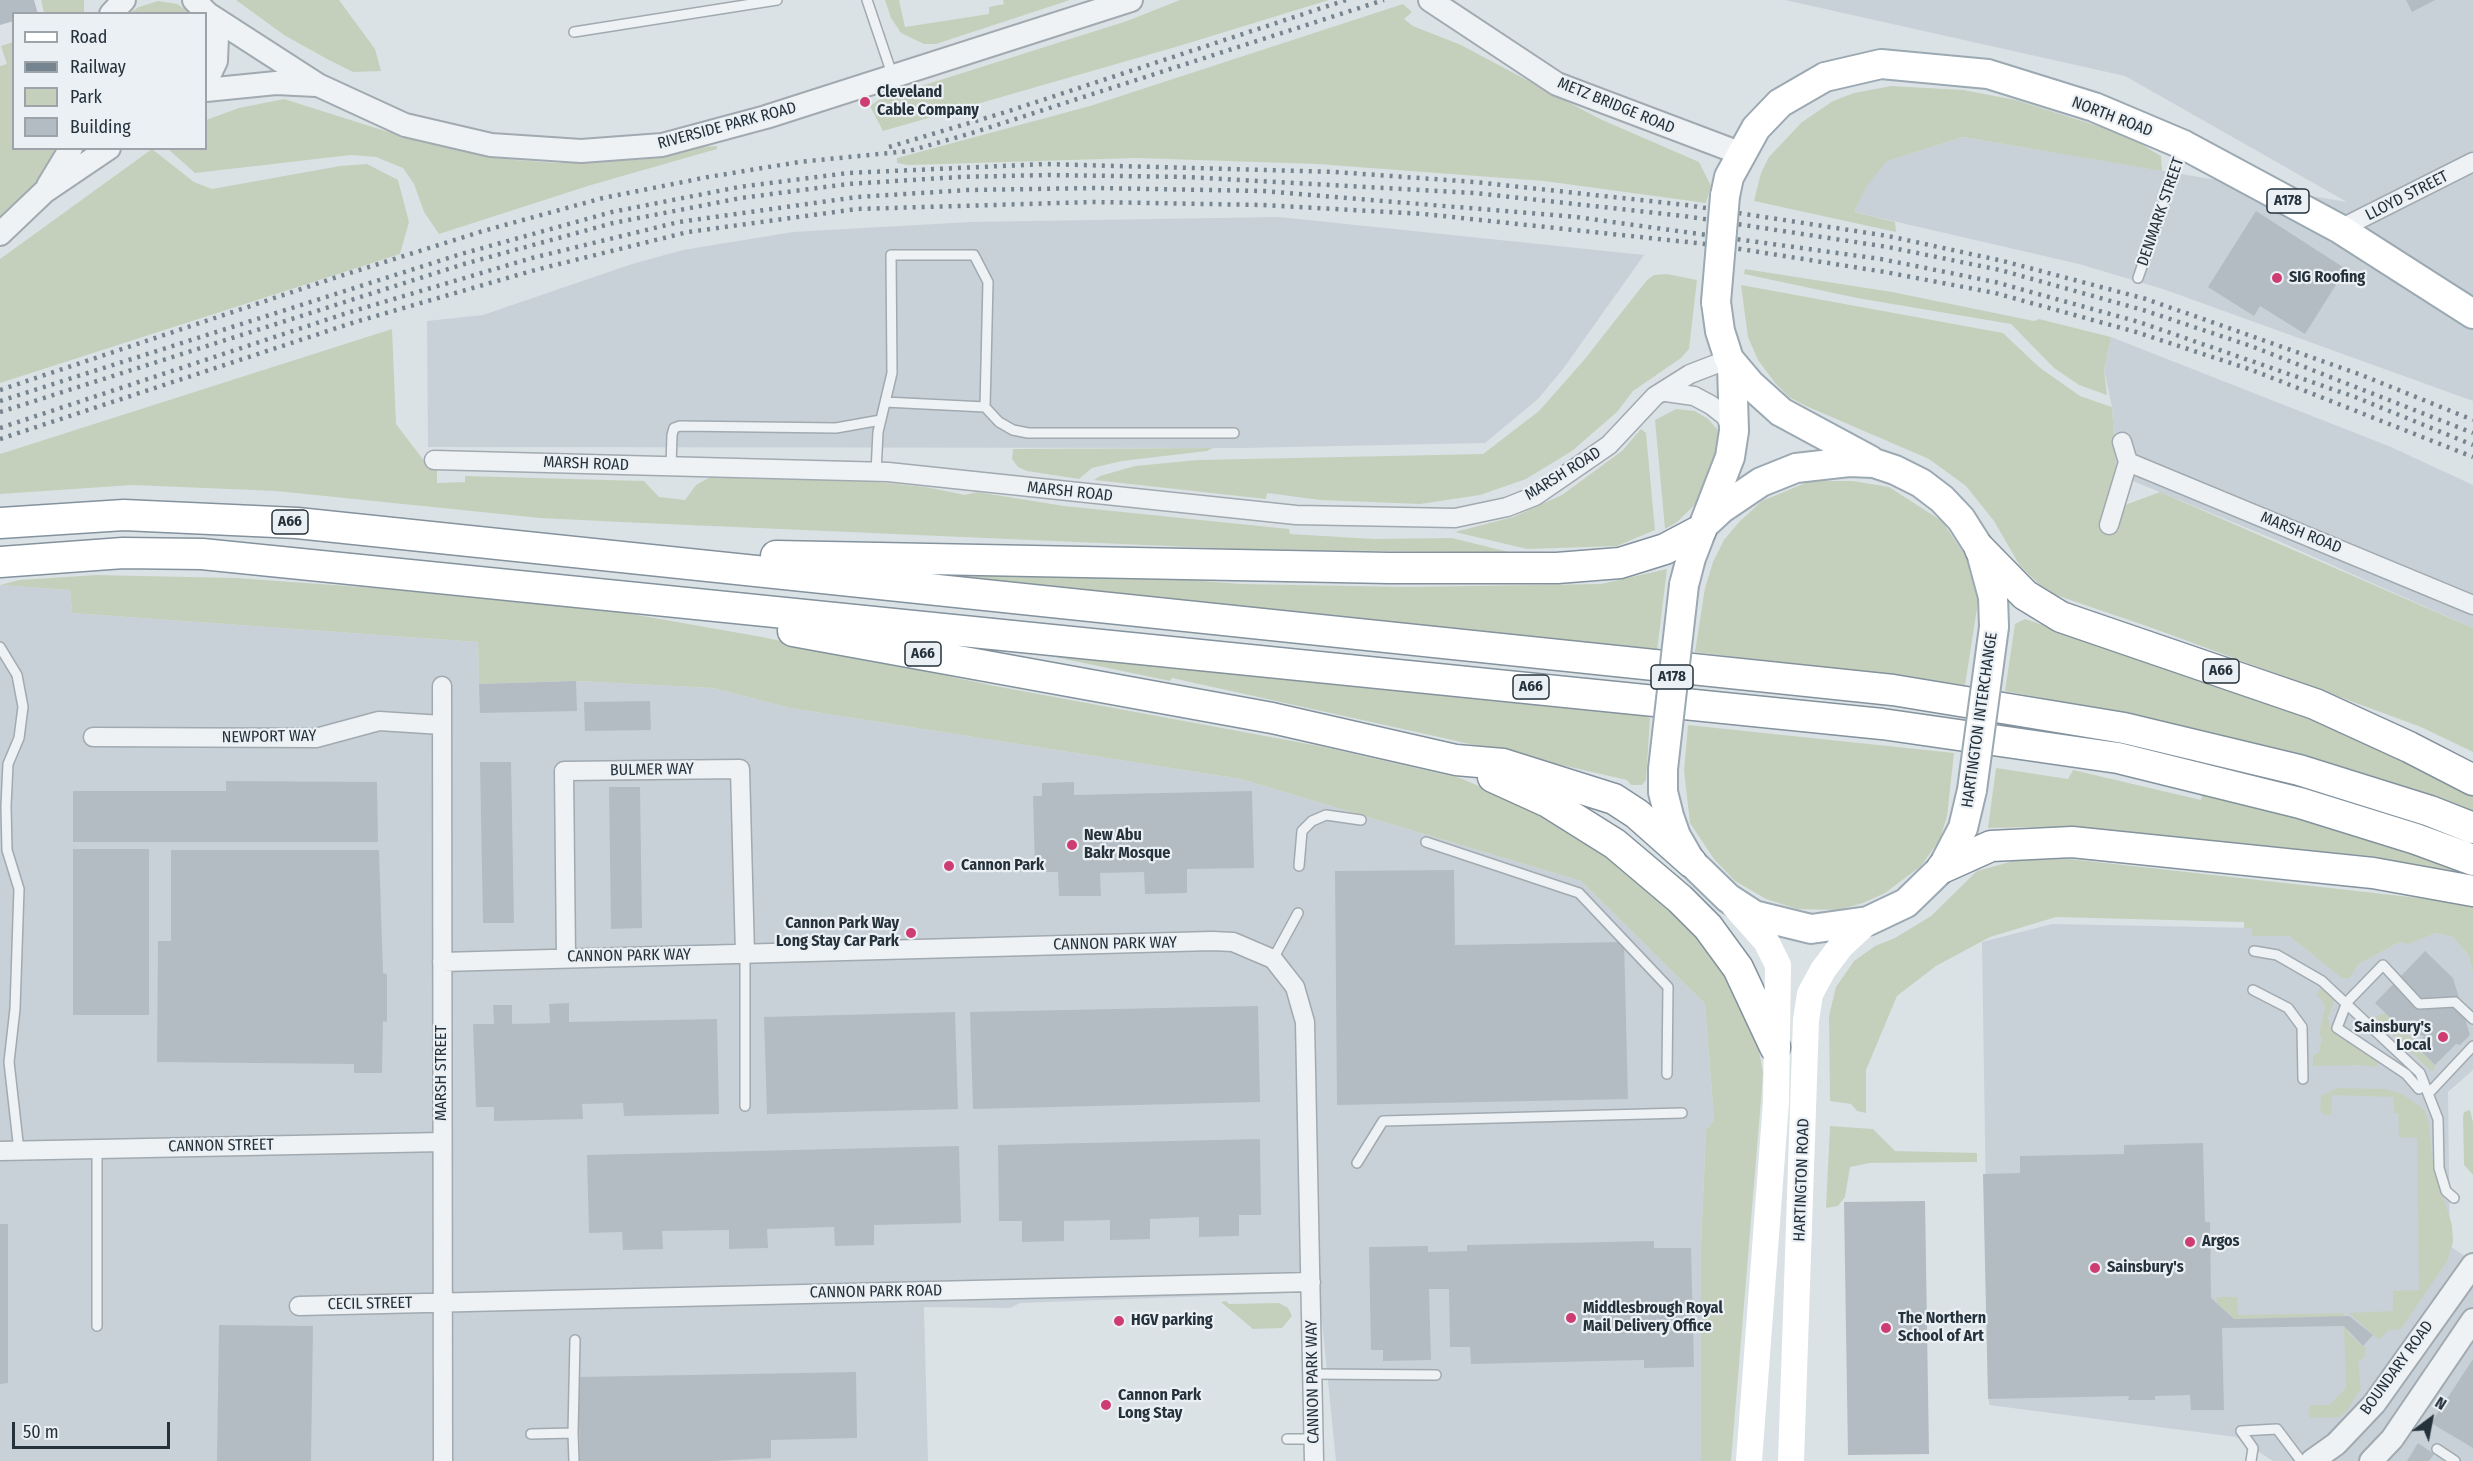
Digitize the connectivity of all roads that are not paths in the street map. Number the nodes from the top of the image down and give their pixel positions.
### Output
1 (124, 0) edge
2 (777, 0) edge
3 (867, 0) edge
4 (1131, 0) edge
5 (1433, 3) edge
6 (201, 7) edge
7 (113, 12) edge
8 (207, 15) edge
9 (574, 32) dead end
10 (893, 77) junction
11 (207, 80) edge
12 (318, 85) junction
13 (207, 90) edge
14 (2184, 145) junction
15 (70, 150) edge
16 (106, 150) edge
17 (1742, 154) junction
18 (2473, 162) edge
19 (44, 192) junction
20 (2340, 229) junction
21 (0, 234) edge
22 (2138, 278) dead end
23 (2473, 314) edge
24 (1731, 362) junction
25 (1666, 392) junction
26 (885, 402) junction
27 (985, 407) junction
28 (881, 420) junction
29 (1734, 431) junction
30 (1234, 433) dead end
31 (2122, 442) dead end
32 (434, 460) dead end
33 (2128, 462) junction
34 (1874, 463) junction
35 (670, 466) junction
36 (876, 472) junction
37 (0, 523) edge
38 (2109, 525) dead end
39 (1704, 527) junction
40 (1980, 549) junction
41 (578, 551) junction
42 (0, 562) edge
43 (574, 591) junction
44 (2473, 605) edge
45 (0, 647) edge
46 (442, 686) dead end
47 (442, 725) junction
48 (93, 738) dead end
49 (1456, 760) junction
50 (2473, 780) edge
51 (1360, 820) dead end
52 (2473, 828) edge
53 (1426, 842) dead end
54 (2473, 860) edge
55 (1691, 862) junction
56 (1299, 866) dead end
57 (1942, 868) junction
58 (2473, 891) edge
59 (1728, 898) junction
60 (1298, 914) dead end
61 (1869, 921) junction
62 (2254, 951) dead end
63 (745, 954) junction
64 (566, 957) junction
65 (1273, 959) junction
66 (442, 962) junction
67 (2253, 990) dead end
68 (2347, 1002) junction
69 (2473, 1018) edge
70 (2473, 1046) edge
71 (1775, 1047) junction
72 (1667, 1074) dead end
73 (2303, 1079) dead end
74 (2419, 1089) dead end
75 (2429, 1093) junction
76 (746, 1106) dead end
77 (1682, 1113) dead end
78 (442, 1142) junction
79 (97, 1149) junction
80 (19, 1150) junction
81 (0, 1151) edge
82 (1357, 1163) dead end
83 (2454, 1198) dead end
84 (2473, 1265) edge
85 (1311, 1281) junction
86 (442, 1302) junction
87 (299, 1306) dead end
88 (2473, 1320) edge
89 (97, 1326) dead end
90 (574, 1340) dead end
91 (1312, 1374) junction
92 (1436, 1375) dead end
93 (573, 1433) junction
94 (531, 1434) dead end
95 (1792, 1434) junction
96 (1287, 1439) dead end
97 (1314, 1439) junction
98 (2436, 1449) dead end
99 (444, 1461) edge
100 (574, 1461) edge
101 (1314, 1461) edge
102 (1749, 1461) edge
103 (1791, 1461) edge
104 (1797, 1461) edge
105 (2251, 1461) edge
106 (2301, 1461) edge
107 (2312, 1461) edge
108 (2371, 1461) edge
109 (2455, 1461) edge

1 - 7 street
2 - 9 lane
3 - 10 lane
4 - 10 street, RIVERSIDE PARK ROAD
5 - 17 street, METZ BRIDGE ROAD
6 - 12 street, RIVERSIDE PARK ROAD
8 - 11 street
10 - 12 street, RIVERSIDE PARK ROAD
12 - 13 street, RIVERSIDE PARK ROAD
14 - 17 main road, NORTH ROAD / A178
14 - 20 main road, NORTH ROAD / A178
14 - 22 lane, DENMARK STREET
15 - 19 street
16 - 19 street
17 - 24 main road, A178, bridge
18 - 20 street, LLOYD STREET
19 - 21 street
20 - 23 main road, NORTH ROAD / A178
24 - 25 street, MARSH ROAD
24 - 29 main road, A178
24 - 34 main road, A178
25 - 29 street
25 - 36 street, MARSH ROAD
26 - 27 lane
26 - 27 lane
26 - 28 lane
27 - 30 lane
28 - 35 lane
28 - 36 lane
29 - 39 main road, A178
31 - 33 street
32 - 35 street, MARSH ROAD
33 - 38 street
33 - 44 street, MARSH ROAD
34 - 39 main road, HARTINGTON INTERCHANGE / A178
34 - 40 main road, HARTINGTON INTERCHANGE / A178
35 - 36 street, MARSH ROAD
37 - 41 highway, A66
39 - 41 highway
39 - 55 main road, HARTINGTON INTERCHANGE / A178, bridge
40 - 50 highway, A66
40 - 57 main road, HARTINGTON INTERCHANGE / A178, bridge
41 - 52 highway, A66
42 - 43 highway, A66
43 - 49 highway, A66
43 - 54 highway, A66
45 - 80 lane
46 - 47 street, MARSH STREET
47 - 48 street, NEWPORT WAY
47 - 66 street, MARSH STREET
49 - 55 highway, A66
49 - 71 highway
51 - 56 lane
53 - 72 lane
55 - 59 main road, HARTINGTON INTERCHANGE / A178
57 - 58 highway
57 - 61 main road, HARTINGTON INTERCHANGE / A178
59 - 61 main road, HARTINGTON INTERCHANGE / A178
59 - 71 main road, HARTINGTON ROAD
60 - 65 lane
61 - 95 main road, HARTINGTON ROAD
62 - 68 lane
63 - 64 street, CANNON PARK WAY
63 - 64 street, BULMER WAY
63 - 65 street, CANNON PARK WAY
63 - 76 lane
64 - 66 street, CANNON PARK WAY
65 - 85 street, CANNON PARK WAY
66 - 78 street, MARSH STREET
67 - 73 lane
68 - 69 lane
68 - 74 lane
68 - 75 lane
70 - 75 lane
71 - 102 main road, HARTINGTON ROAD
75 - 83 lane
77 - 82 lane
78 - 79 street, CANNON STREET
78 - 86 street, MARSH STREET
79 - 80 street, CANNON STREET
79 - 89 lane
80 - 81 street, CANNON STREET
84 - 107 street, BOUNDARY ROAD
85 - 86 street, CANNON PARK ROAD
85 - 91 street, CANNON PARK WAY
86 - 87 street, CECIL STREET
86 - 99 street, MARSH STREET
88 - 108 street
90 - 93 lane
91 - 92 lane
91 - 97 street, CANNON PARK WAY
93 - 94 lane
93 - 100 lane
95 - 103 main road, HARTINGTON ROAD
95 - 104 main road
96 - 97 lane
97 - 101 street, CANNON PARK WAY
98 - 109 lane
105 - 106 lane

